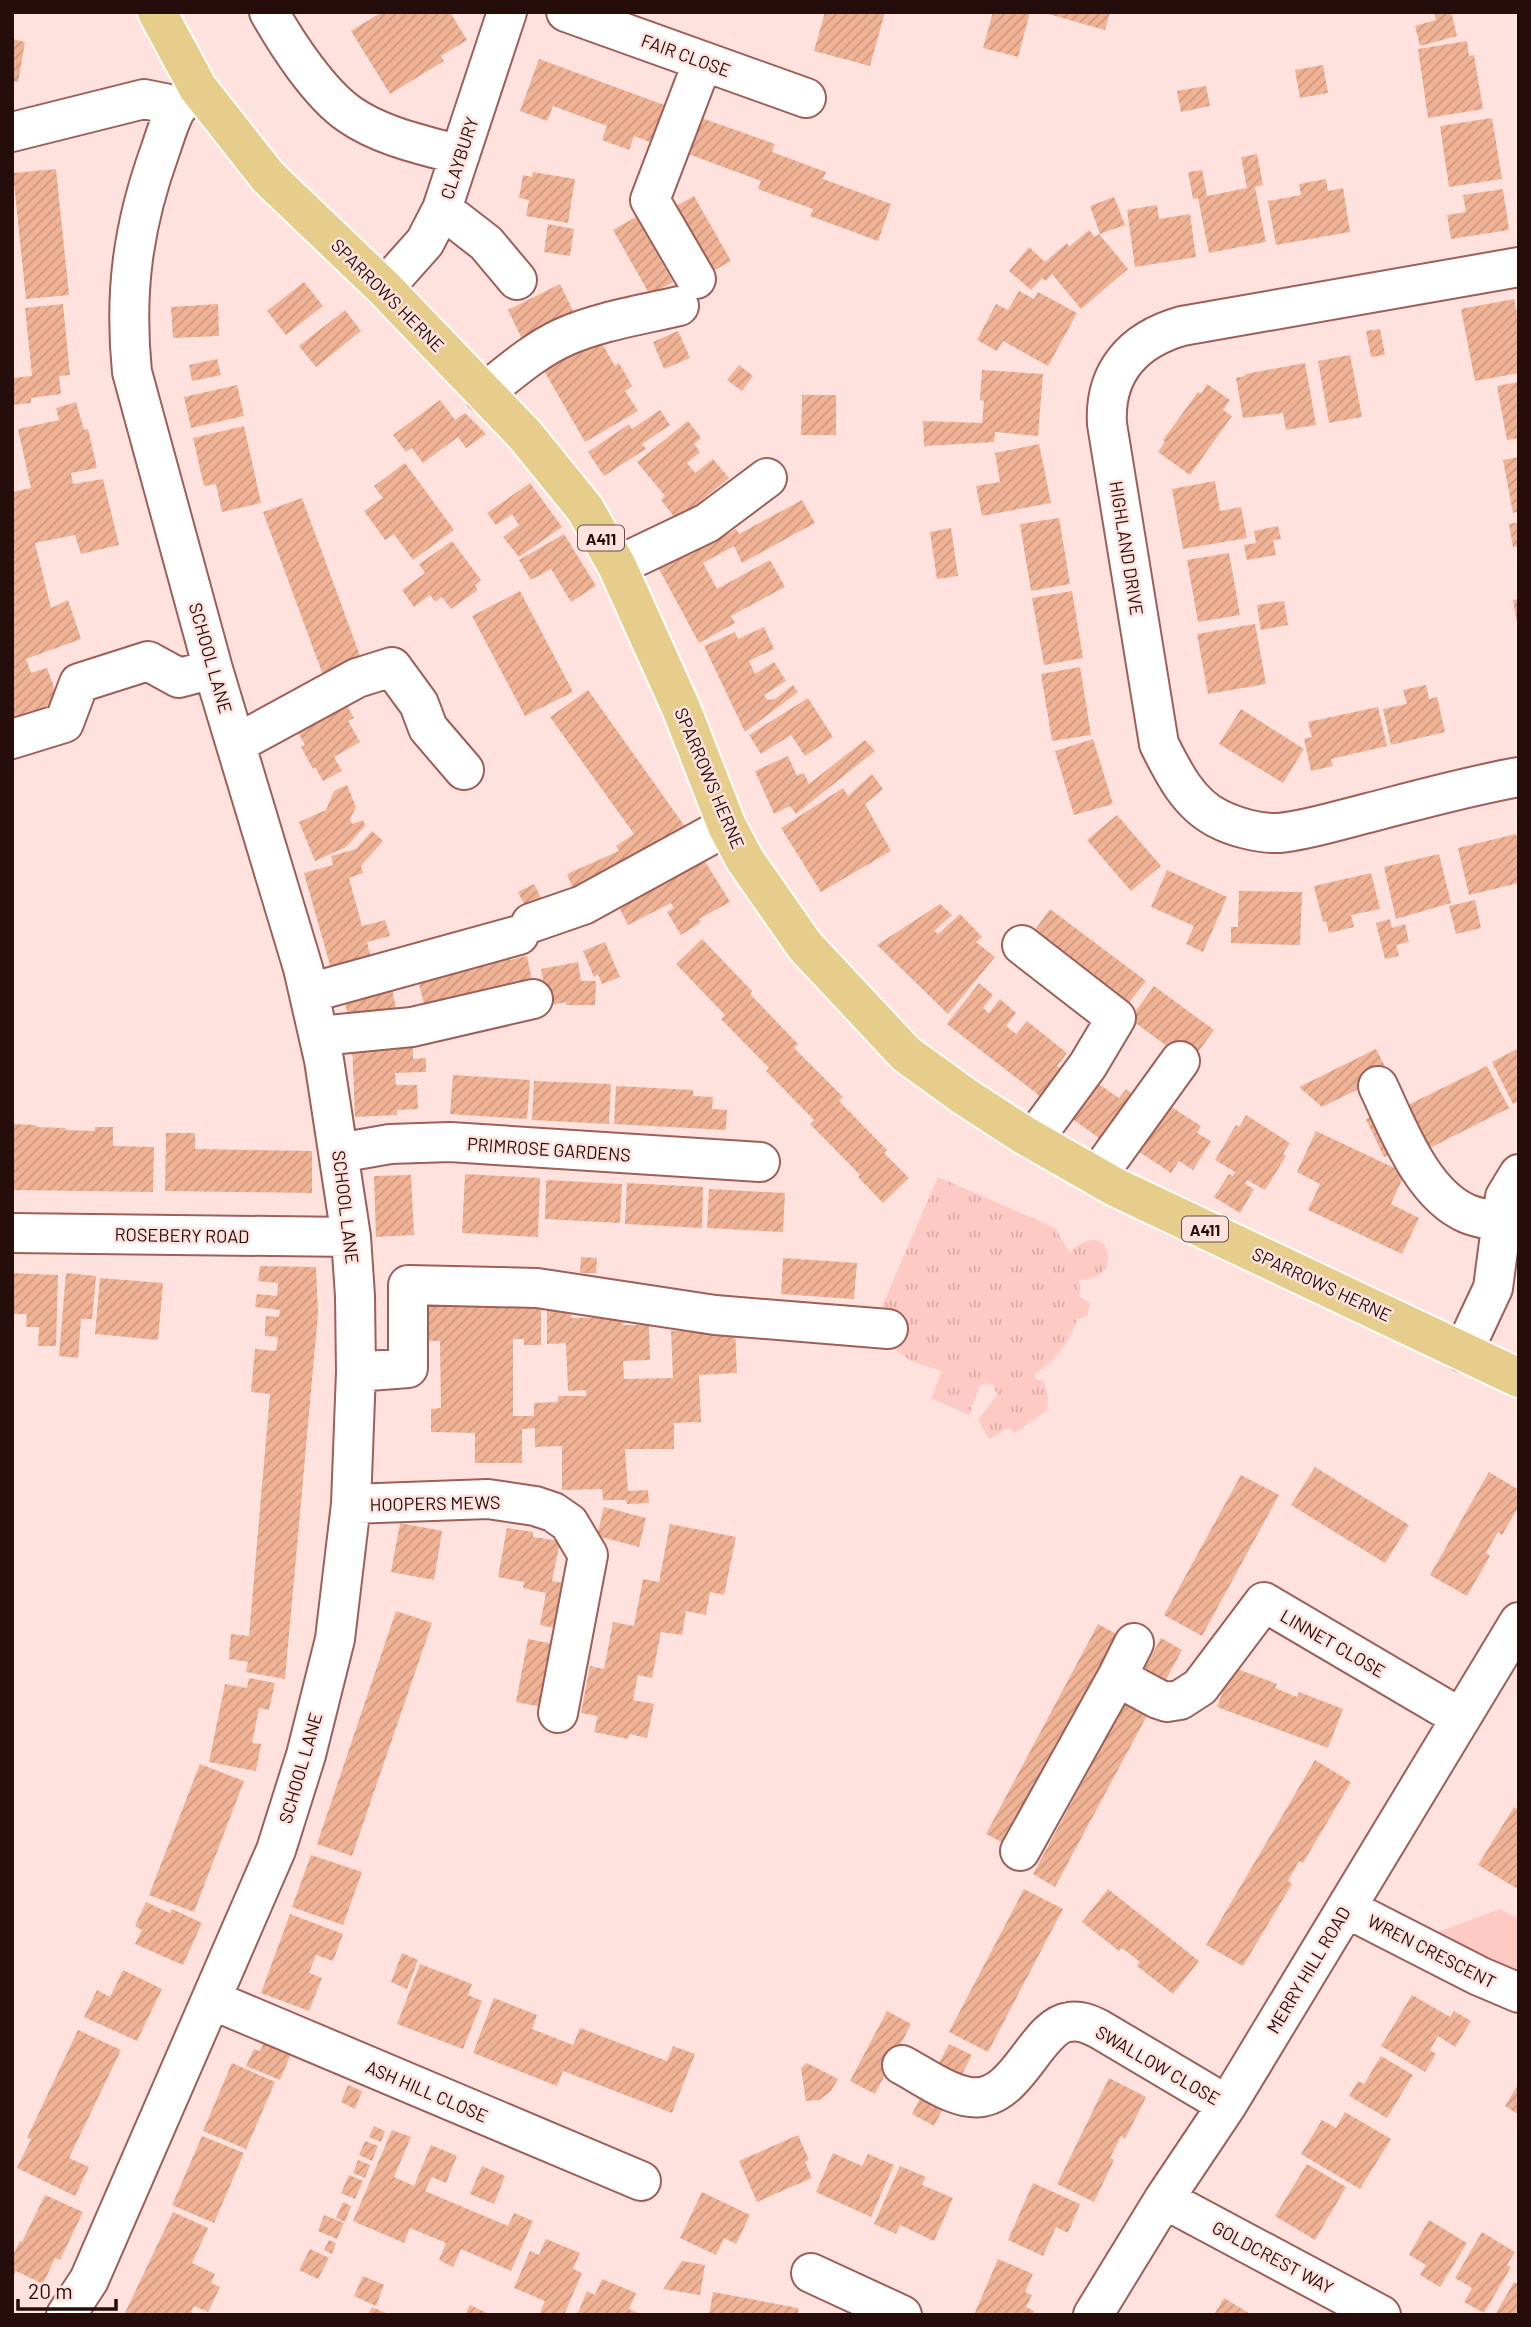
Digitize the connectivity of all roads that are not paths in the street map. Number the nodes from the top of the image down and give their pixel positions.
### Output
1 (157, 12) edge
2 (269, 12) edge
3 (507, 12) edge
4 (566, 12) edge
5 (703, 61) junction
6 (189, 97) junction
7 (806, 98) dead end
8 (12, 132) edge
9 (460, 155) junction
10 (442, 209) junction
11 (1519, 267) edge
12 (517, 280) dead end
13 (384, 288) junction
14 (484, 393) junction
15 (767, 478) dead end
16 (617, 566) junction
17 (214, 669) junction
18 (12, 739) edge
19 (236, 744) junction
20 (464, 771) dead end
21 (1519, 777) edge
22 (727, 826) junction
23 (1022, 945) dead end
24 (404, 966) junction
25 (309, 993) junction
26 (533, 999) dead end
27 (412, 1027) junction
28 (319, 1036) junction
29 (1180, 1061) dead end
30 (1378, 1086) dead end
31 (1033, 1140) junction
32 (339, 1153) junction
33 (760, 1162) dead end
34 (1519, 1174) edge
35 (1097, 1176) junction
36 (1500, 1222) junction
37 (12, 1233) edge
38 (351, 1237) junction
39 (888, 1329) dead end
40 (1463, 1352) junction
41 (356, 1371) junction
42 (1519, 1378) edge
43 (351, 1504) junction
44 (1519, 1622) edge
45 (1134, 1643) dead end
46 (1115, 1681) junction
47 (558, 1713) dead end
48 (1461, 1718) junction
49 (1020, 1851) dead end
50 (1346, 1908) junction
51 (1519, 1993) edge
52 (212, 2000) junction
53 (902, 2065) dead end
54 (1227, 2105) junction
55 (641, 2181) dead end
56 (1164, 2199) junction
57 (811, 2273) dead end
58 (65, 2315) edge
59 (902, 2315) edge
60 (1093, 2315) edge
61 (1381, 2315) edge

1 - 6 main road, A411
2 - 9 street
3 - 9 street, CLAYBURY
4 - 5 street, FAIR CLOSE
5 - 7 street, FAIR CLOSE
5 - 14 street
6 - 8 street
6 - 13 main road, SPARROWS HERNE / A411
6 - 17 street, SCHOOL LANE
9 - 10 street, CLAYBURY
10 - 12 street
10 - 13 street, CLAYBURY
11 - 21 street, HIGHLAND DRIVE
13 - 14 main road, SPARROWS HERNE / A411
14 - 16 main road, SPARROWS HERNE / A411
15 - 16 street
16 - 22 main road, SPARROWS HERNE / A411
17 - 18 street
17 - 19 street, SCHOOL LANE
19 - 20 street
19 - 25 street, SCHOOL LANE
22 - 24 street
22 - 31 main road, SPARROWS HERNE / A411
23 - 31 street
24 - 25 street
24 - 27 street
25 - 28 street, SCHOOL LANE
26 - 27 street
27 - 28 street
28 - 32 street, SCHOOL LANE
29 - 35 street
30 - 36 street
31 - 35 main road, SPARROWS HERNE / A411
32 - 33 street, PRIMROSE GARDENS
32 - 38 street, SCHOOL LANE
34 - 36 street
35 - 40 main road, SPARROWS HERNE / A411
36 - 40 street
37 - 38 street, ROSEBERY ROAD
38 - 41 street, SCHOOL LANE
39 - 41 street
40 - 42 main road, SPARROWS HERNE / A411
41 - 43 street, SCHOOL LANE
43 - 47 street, HOOPERS MEWS
43 - 52 street, SCHOOL LANE
44 - 48 street, MERRY HILL ROAD
45 - 46 street
46 - 48 street, LINNET CLOSE
46 - 49 street
48 - 50 street, MERRY HILL ROAD
50 - 51 street, WREN CRESCENT
50 - 54 street, MERRY HILL ROAD
52 - 55 street, ASH HILL CLOSE
52 - 58 street, SCHOOL LANE
53 - 54 street, SWALLOW CLOSE
54 - 56 street, MERRY HILL ROAD
56 - 60 street, MERRY HILL ROAD
56 - 61 street, GOLDCREST WAY
57 - 59 street

